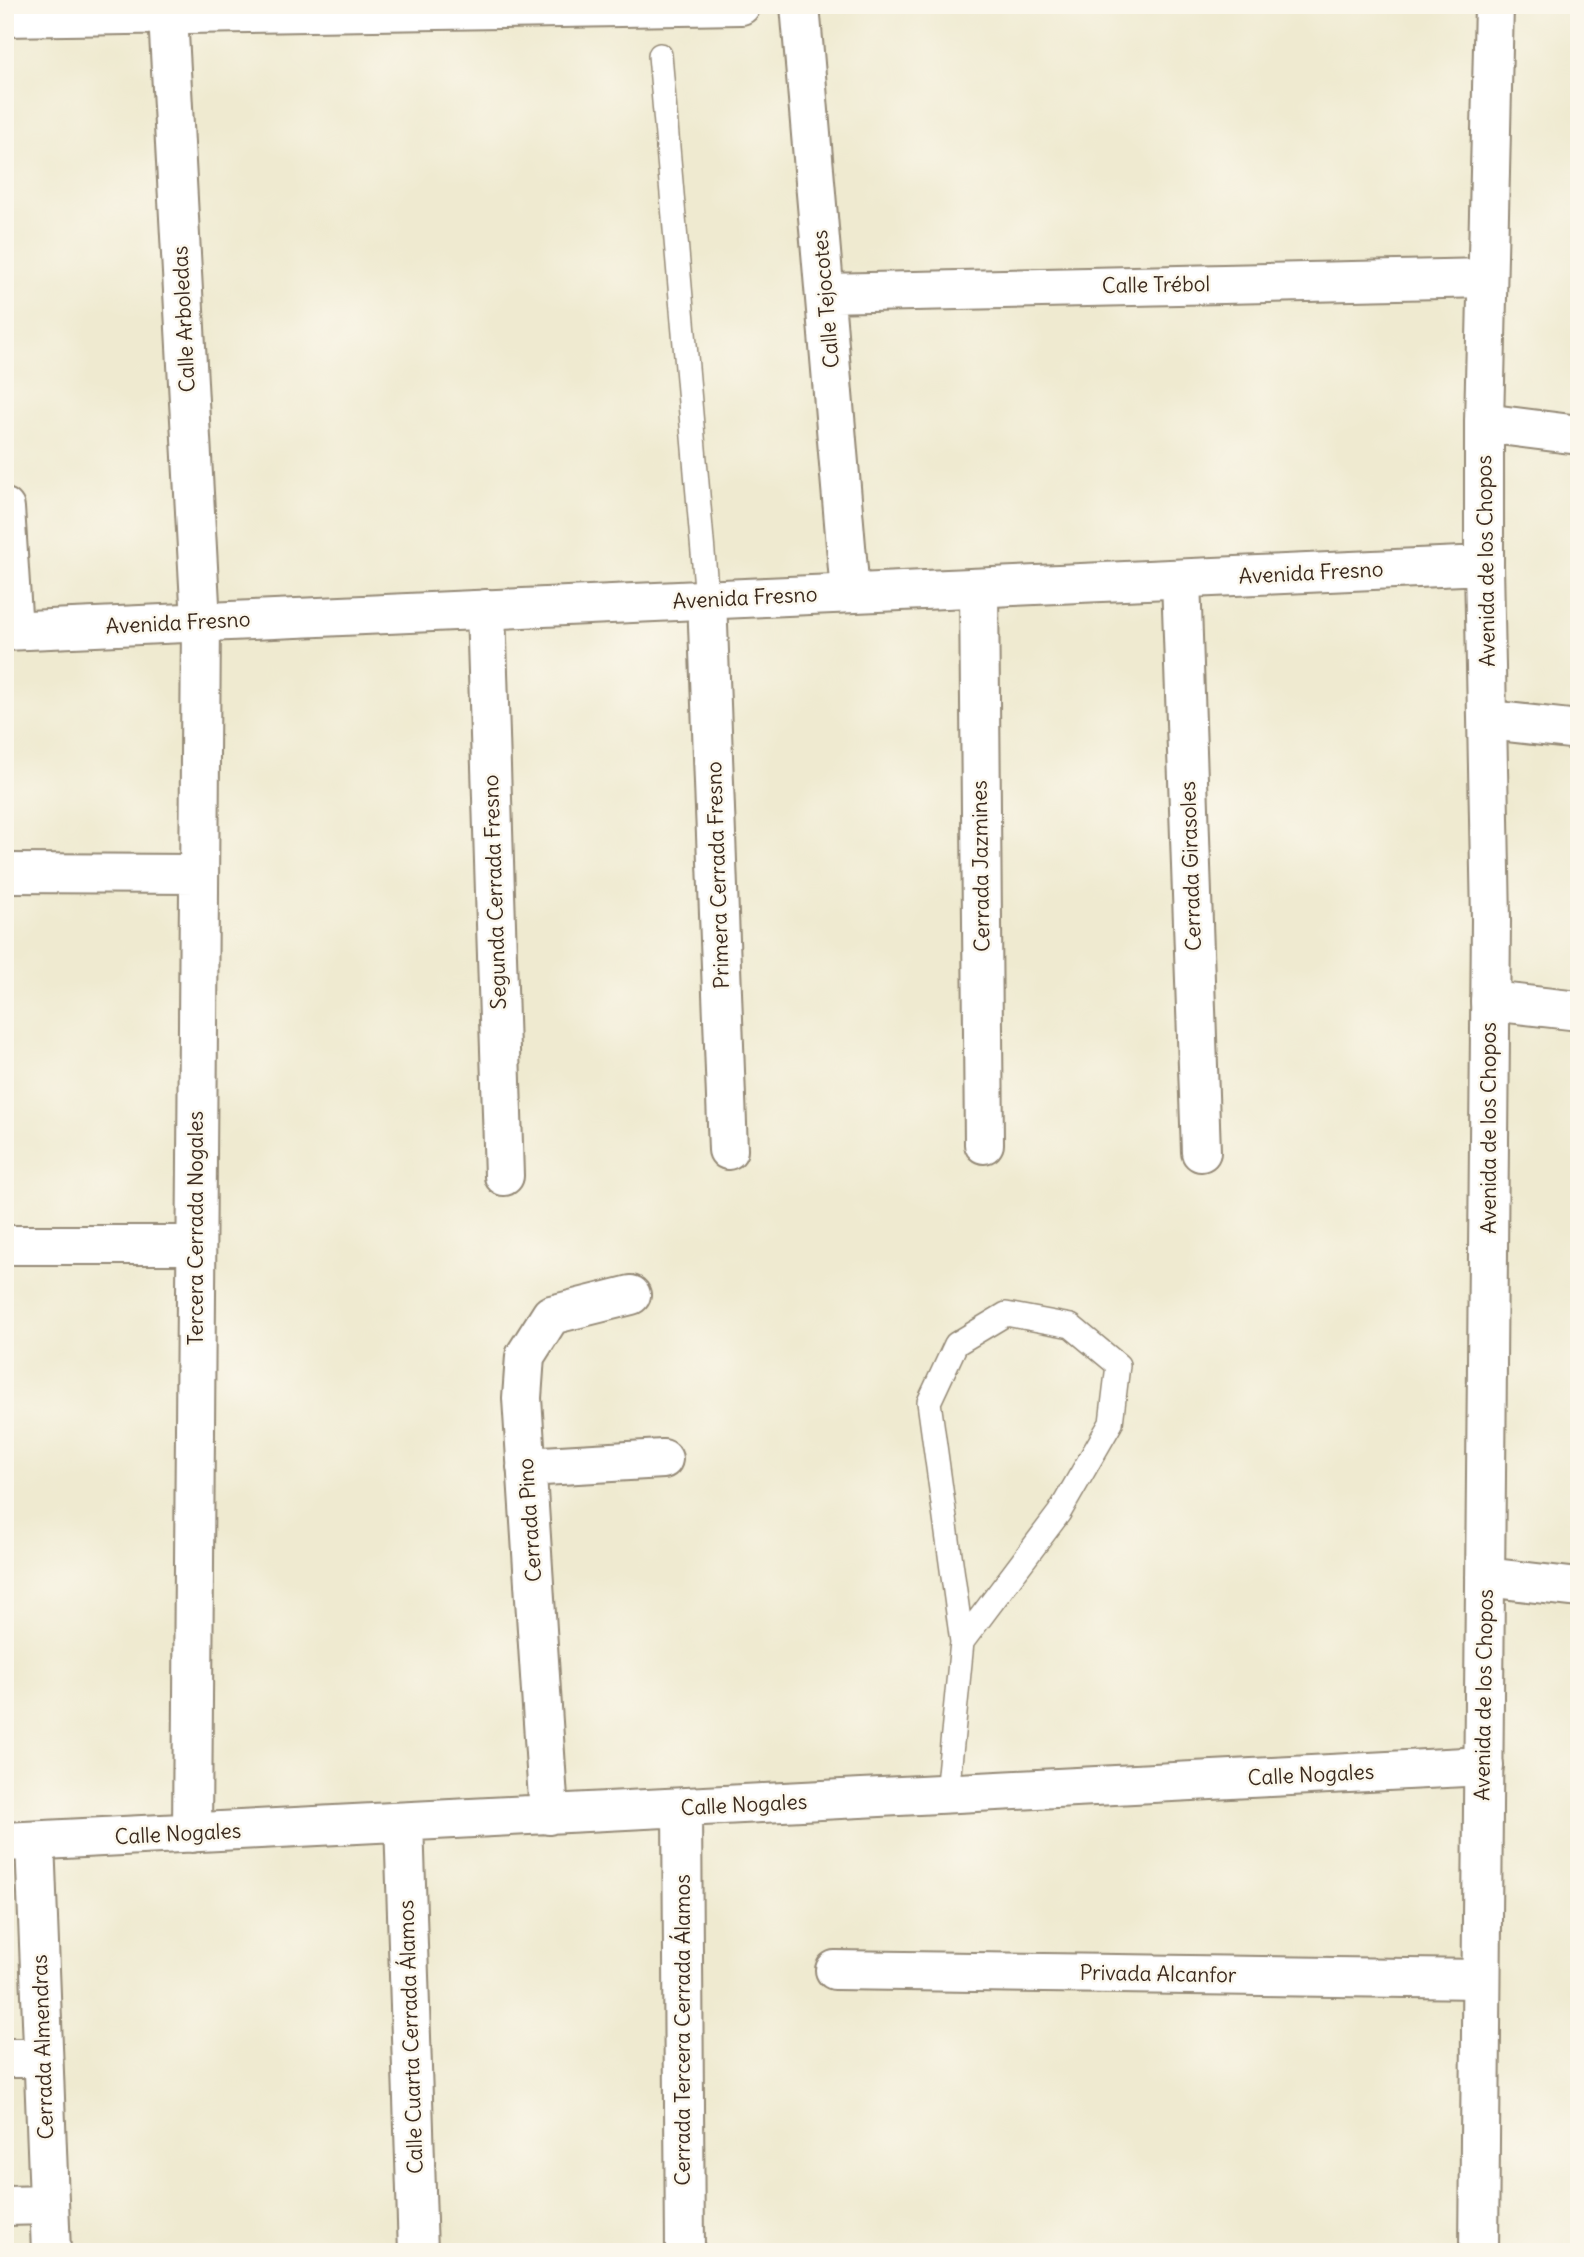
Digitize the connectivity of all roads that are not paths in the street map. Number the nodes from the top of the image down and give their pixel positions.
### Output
1 (741, 5) edge
2 (800, 5) edge
3 (1494, 5) edge
4 (648, 6) edge
5 (355, 9) edge
6 (168, 15) junction
7 (5, 18) edge
8 (660, 55) dead end
9 (1488, 278) junction
10 (825, 293) junction
11 (1484, 423) junction
12 (1579, 435) edge
13 (5, 508) edge
14 (1484, 565) junction
15 (1181, 579) junction
16 (979, 588) junction
17 (850, 593) junction
18 (707, 599) junction
19 (486, 609) junction
20 (201, 622) junction
21 (9, 631) edge
22 (1489, 720) junction
23 (1579, 730) edge
24 (5, 873) edge
25 (198, 874) junction
26 (1490, 1001) junction
27 (1579, 1011) edge
28 (984, 1144) dead end
29 (728, 1150) dead end
30 (1201, 1152) dead end
31 (504, 1176) dead end
32 (5, 1245) edge
33 (195, 1245) junction
34 (631, 1295) dead end
35 (663, 1459) dead end
36 (526, 1467) junction
37 (1485, 1577) junction
38 (1579, 1588) edge
39 (962, 1642) junction
40 (1483, 1766) junction
41 (947, 1794) junction
42 (682, 1808) junction
43 (549, 1815) junction
44 (404, 1822) junction
45 (192, 1833) junction
46 (20, 1842) edge
47 (835, 1970) dead end
48 (1481, 1979) junction
49 (43, 2058) junction
50 (5, 2059) edge
51 (49, 2205) junction
52 (5, 2206) edge
53 (51, 2252) edge
54 (418, 2252) edge
55 (685, 2252) edge
56 (1479, 2252) edge

1 - 4 street
2 - 10 street, Calle Tejocotes
3 - 9 street, Avenida de los Chopos
4 - 5 street
5 - 6 street
6 - 7 street
6 - 20 street, Calle Arboledas
8 - 18 lane
9 - 10 street, Calle Trébol
9 - 11 street, Avenida de los Chopos
10 - 17 street, Calle Tejocotes
11 - 12 street
11 - 14 street, Avenida de los Chopos
13 - 21 street
14 - 15 street, Avenida Fresno
14 - 22 street, Avenida de los Chopos
15 - 16 street, Avenida Fresno
15 - 30 street, Cerrada Girasoles
16 - 17 street, Avenida Fresno
16 - 28 street, Cerrada Jazmines
17 - 18 street, Avenida Fresno
18 - 19 street, Avenida Fresno
18 - 29 street, Primera Cerrada Fresno
19 - 20 street, Avenida Fresno
19 - 31 street, Segunda Cerrada Fresno
20 - 21 street, Avenida Fresno
20 - 25 street, Tercera Cerrada Nogales
22 - 23 street
22 - 26 street, Avenida de los Chopos
24 - 25 street
25 - 33 street, Tercera Cerrada Nogales
26 - 27 street
26 - 37 street, Avenida de los Chopos
32 - 33 street
33 - 45 street, Tercera Cerrada Nogales
34 - 36 street, Cerrada Pino
35 - 36 street
36 - 43 street, Cerrada Pino
37 - 38 street
37 - 40 street, Avenida de los Chopos
39 - 39 lane
39 - 41 lane
40 - 41 street, Calle Nogales
40 - 48 street, Avenida de los Chopos
41 - 42 street, Calle Nogales
42 - 43 street, Calle Nogales
42 - 55 street, Cerrada Tercera Cerrada Álamos
43 - 44 street, Calle Nogales
44 - 45 street, Calle Nogales
44 - 54 street, Calle Cuarta Cerrada Álamos
45 - 46 street, Calle Nogales
46 - 49 street, Cerrada Almendras
47 - 48 street, Privada Alcanfor
48 - 56 street, Avenida de los Chopos
49 - 50 street
49 - 51 street, Cerrada Almendras
51 - 52 street
51 - 53 street, Cerrada Almendras

